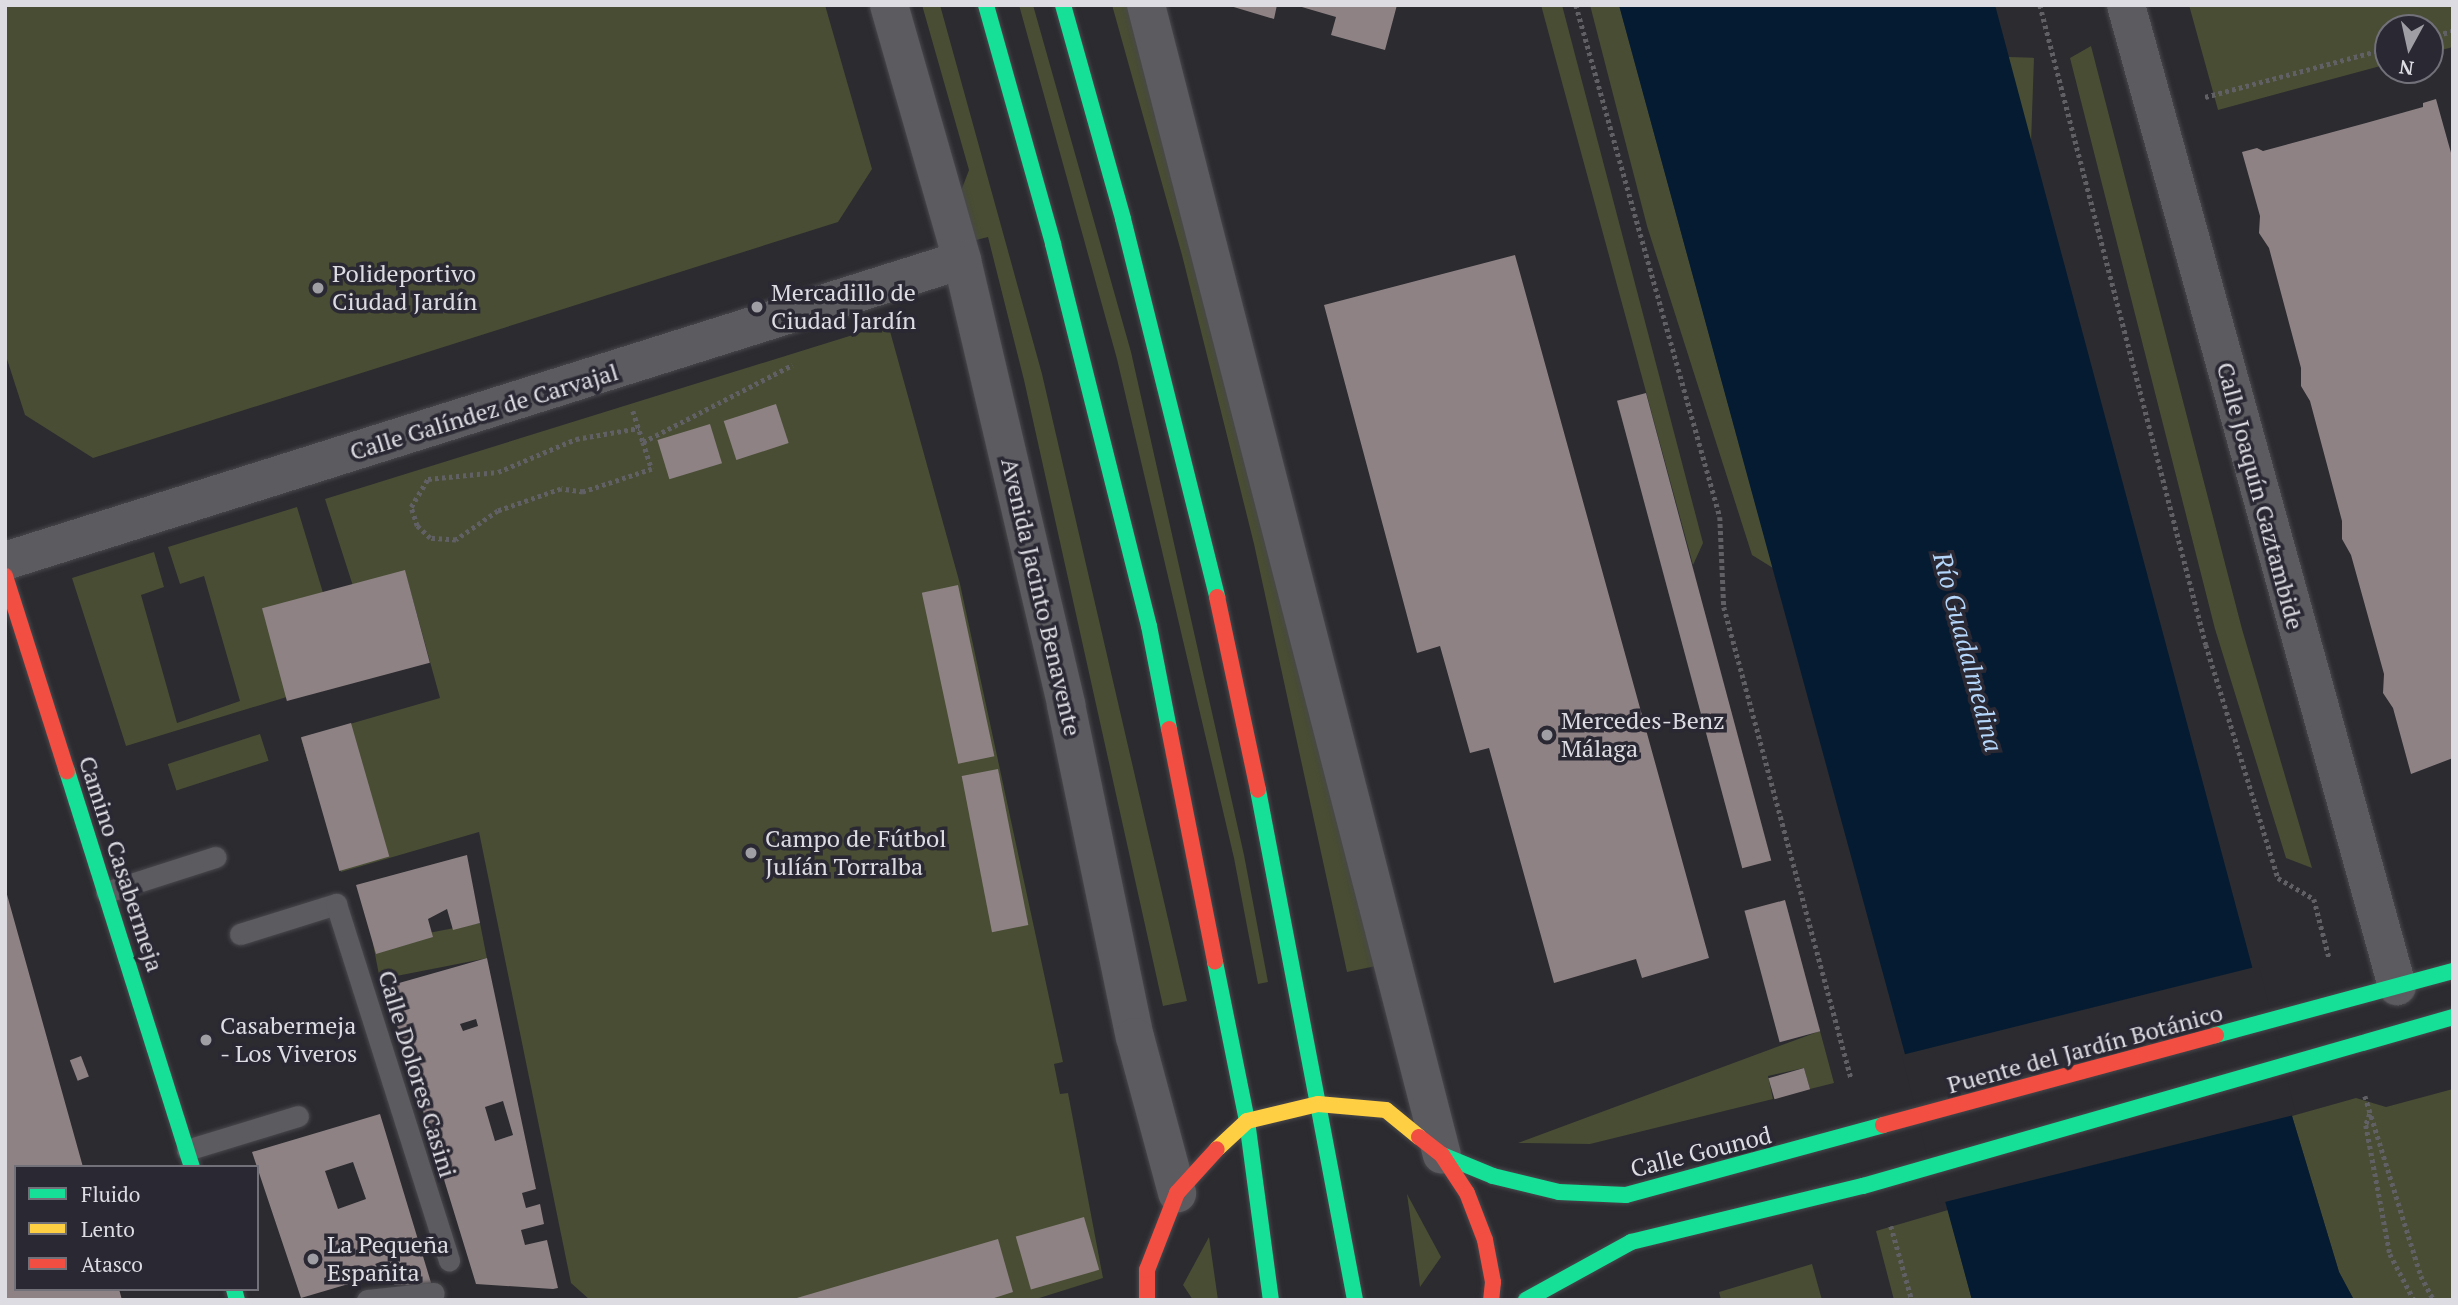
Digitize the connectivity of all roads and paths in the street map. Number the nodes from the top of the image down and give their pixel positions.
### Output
1 (889, 5) edge
2 (986, 5) edge
3 (1063, 5) edge
4 (1146, 5) edge
5 (1576, 5) edge
6 (2040, 5) edge
7 (2126, 5) edge
8 (2374, 52) edge
9 (2205, 97) dead end
10 (962, 260) junction
11 (800, 361) dead end
12 (633, 410) dead end
13 (639, 428) junction
14 (643, 442) junction
15 (5, 561) edge
16 (5, 576) edge
17 (28, 647) junction
18 (5, 654) edge
19 (216, 858) dead end
20 (106, 892) junction
21 (240, 934) dead end
22 (2325, 947) dead end
23 (2453, 971) edge
24 (2397, 986) junction
25 (2453, 1017) edge
26 (1852, 1079) dead end
27 (2365, 1096) dead end
28 (1318, 1104) junction
29 (2370, 1113) junction
30 (298, 1116) dead end
31 (1247, 1121) junction
32 (1850, 1137) joint
33 (1441, 1154) junction
34 (189, 1159) edge
35 (1177, 1193) junction
36 (1891, 1226) dead end
37 (449, 1261) dead end
38 (1147, 1270) junction
39 (1132, 1290) dead end
40 (434, 1293) dead end
41 (367, 1300) edge
42 (1147, 1300) edge
43 (1271, 1300) edge
44 (1355, 1300) edge
45 (1491, 1300) edge
46 (1526, 1300) edge
47 (1912, 1300) edge
48 (2414, 1300) edge
49 (2434, 1300) edge

1 - 10 street, Avenida Jacinto Benavente
2 - 31 main road
3 - 28 main road
4 - 33 street
5 - 26 path
6 - 22 path
7 - 24 street, Calle Joaquín Gaztambide
8 - 9 path
10 - 15 street, Calle Galíndez de Carvajal
10 - 35 street, Avenida Jacinto Benavente
11 - 14 path
12 - 13 path
13 - 14 path
13 - 14 path
16 - 17 main road, Camino Casabermeja
17 - 18 main road
17 - 20 main road, Camino Casabermeja
19 - 20 lane
20 - 34 main road, Camino Casabermeja
21 - 37 lane, Calle Dolores Casini
23 - 24 main road
24 - 32 main road, Puente del Jardín Botánico
25 - 46 main road
27 - 29 path
28 - 31 main road
28 - 33 main road
28 - 44 main road
29 - 48 path
29 - 49 path
30 - 34 lane
31 - 35 main road
31 - 43 main road
32 - 33 main road, Calle Gounod
33 - 45 main road
35 - 38 main road
36 - 47 path
38 - 39 main road
38 - 42 main road
40 - 41 lane

